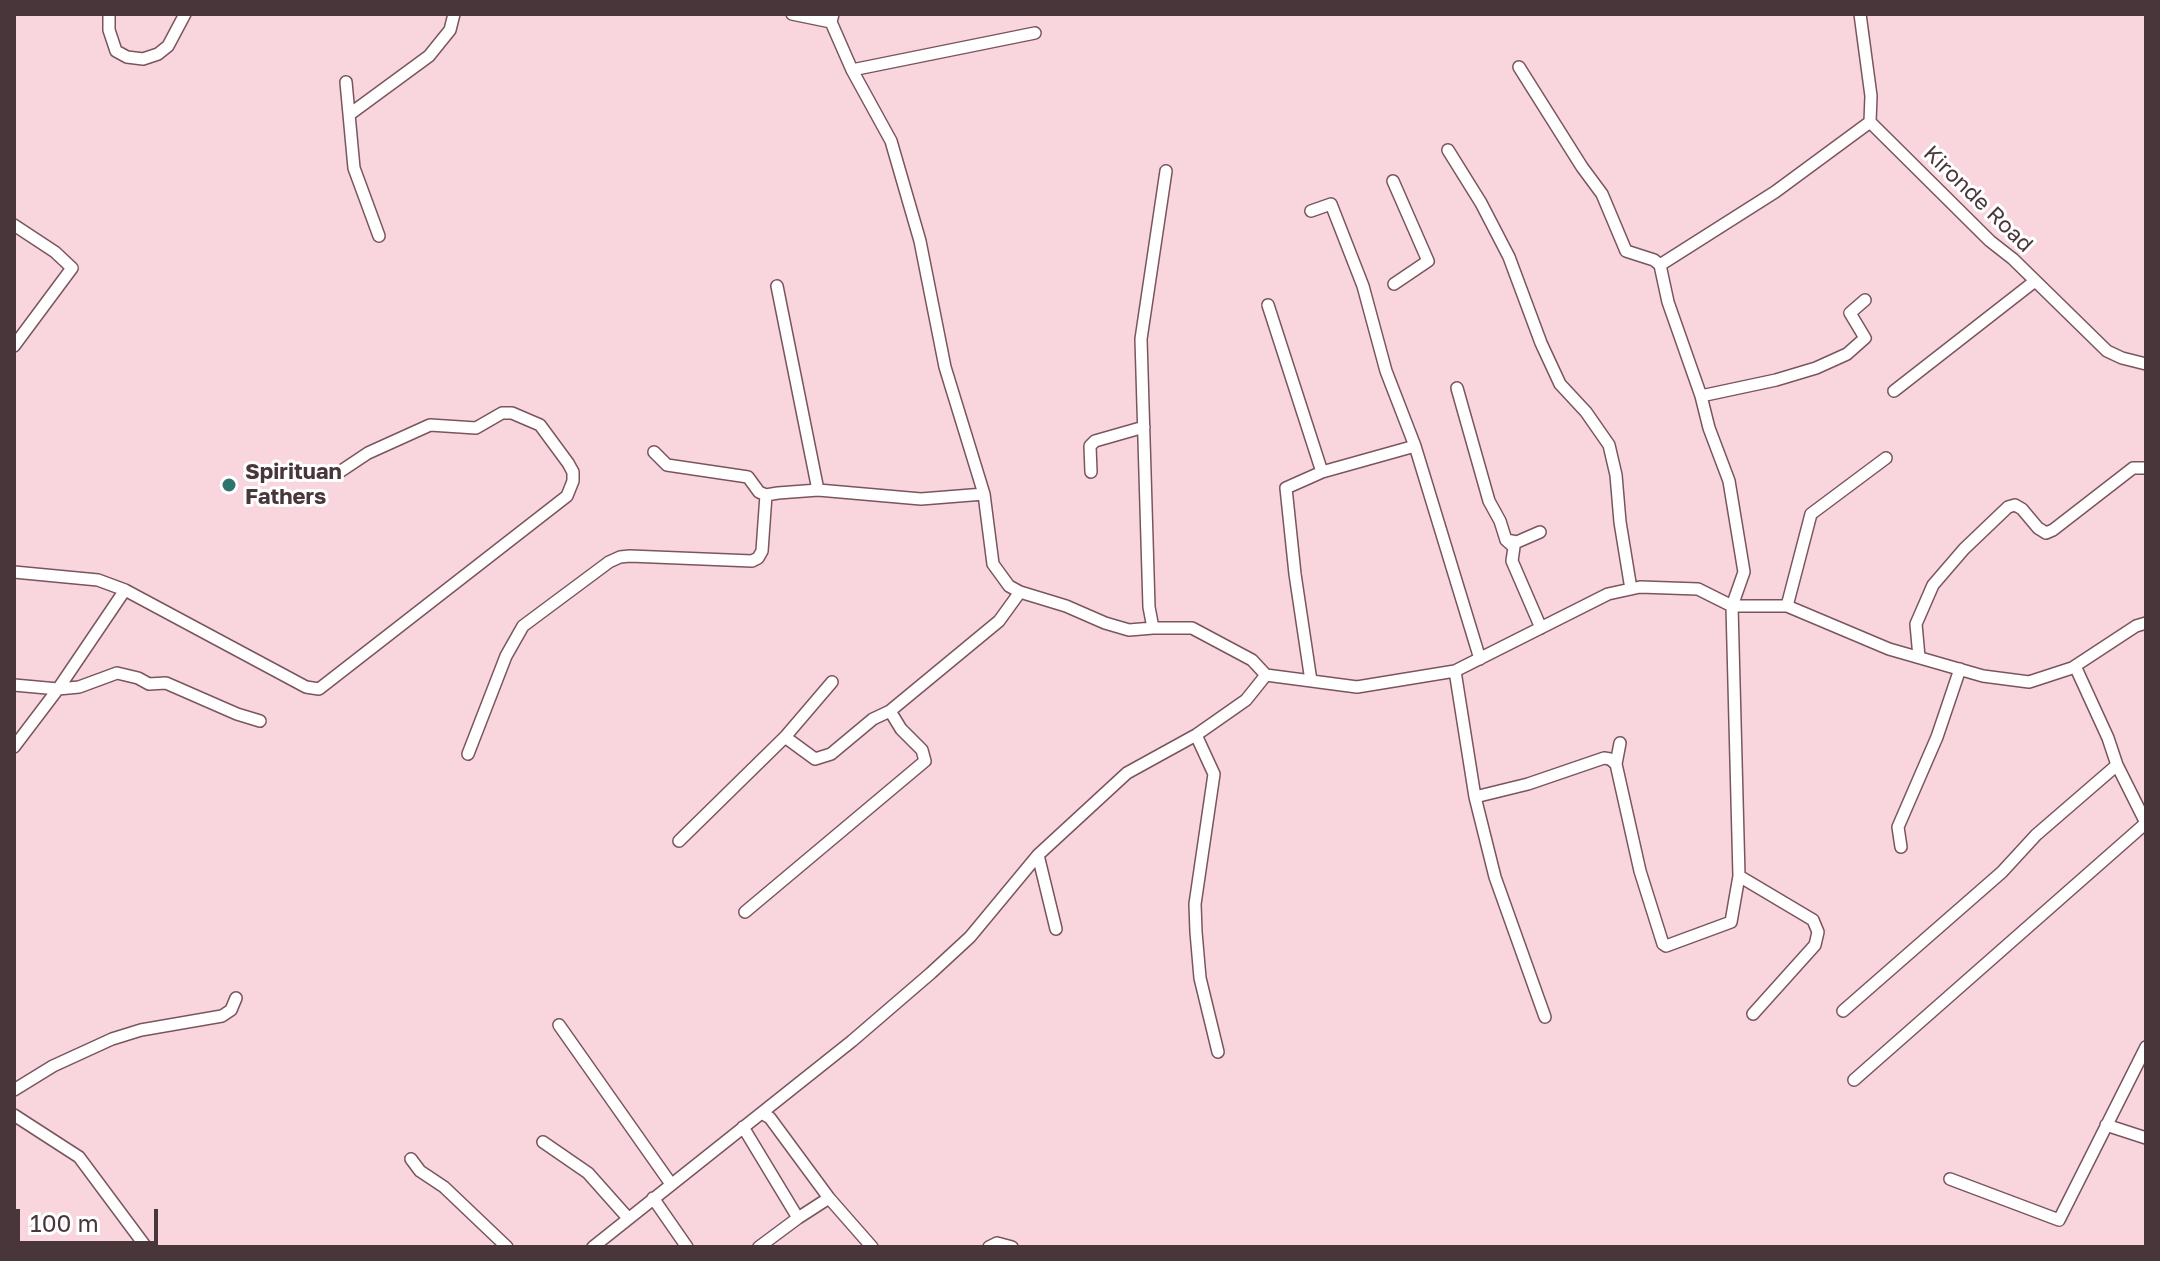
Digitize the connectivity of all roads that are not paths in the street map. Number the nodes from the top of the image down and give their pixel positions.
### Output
1 (109, 14) edge
2 (185, 14) edge
3 (454, 14) edge
4 (792, 14) edge
5 (1860, 14) edge
6 (832, 18) edge
7 (1035, 33) dead end
8 (1519, 67) dead end
9 (852, 70) junction
10 (346, 82) dead end
11 (350, 114) junction
12 (1870, 122) junction
13 (1448, 150) dead end
14 (1166, 171) dead end
15 (1393, 181) dead end
16 (1311, 211) dead end
17 (14, 225) edge
18 (379, 236) dead end
19 (1660, 265) junction
20 (2035, 281) junction
21 (1394, 284) dead end
22 (777, 286) dead end
23 (1865, 300) dead end
24 (1268, 305) dead end
25 (14, 346) edge
26 (2146, 364) edge
27 (1457, 388) dead end
28 (1894, 391) dead end
29 (1701, 396) junction
30 (1144, 427) junction
31 (1415, 446) junction
32 (654, 452) dead end
33 (1886, 458) dead end
34 (2146, 468) edge
35 (1091, 472) dead end
36 (1322, 472) junction
37 (338, 473) dead end
38 (818, 490) junction
39 (984, 494) junction
40 (766, 495) junction
41 (1540, 532) dead end
42 (1506, 540) junction
43 (14, 572) edge
44 (1631, 589) junction
45 (125, 590) junction
46 (1020, 592) junction
47 (1732, 606) junction
48 (1787, 606) junction
49 (2146, 623) edge
50 (1153, 628) junction
51 (1541, 628) junction
52 (1919, 657) junction
53 (1480, 659) junction
54 (2075, 666) junction
55 (1960, 669) junction
56 (1455, 671) junction
57 (1266, 675) junction
58 (1311, 681) junction
59 (832, 682) dead end
60 (14, 685) edge
61 (58, 689) junction
62 (890, 711) junction
63 (260, 721) dead end
64 (1196, 735) junction
65 (785, 737) junction
66 (1620, 743) dead end
67 (14, 747) edge
68 (468, 754) dead end
69 (1616, 764) junction
70 (2117, 765) junction
71 (1475, 797) junction
72 (679, 841) dead end
73 (1901, 847) dead end
74 (1038, 855) junction
75 (1739, 876) junction
76 (745, 912) dead end
77 (1056, 929) dead end
78 (236, 998) dead end
79 (1843, 1011) dead end
80 (1753, 1014) dead end
81 (1545, 1017) dead end
82 (559, 1025) dead end
83 (2146, 1048) edge
84 (1218, 1052) dead end
85 (1854, 1080) dead end
86 (14, 1090) edge
87 (762, 1113) junction
88 (14, 1115) edge
89 (2106, 1125) junction
90 (743, 1127) junction
91 (2146, 1138) edge
92 (543, 1142) dead end
93 (411, 1159) dead end
94 (1950, 1179) dead end
95 (671, 1184) junction
96 (653, 1198) junction
97 (829, 1198) junction
98 (628, 1218) junction
99 (798, 1218) junction
100 (146, 1247) edge
101 (507, 1247) edge
102 (593, 1247) edge
103 (687, 1247) edge
104 (759, 1247) edge
105 (872, 1247) edge
106 (989, 1247) edge
107 (1012, 1247) edge

1 - 2 street
3 - 11 street
4 - 6 street
5 - 12 street
6 - 9 street
7 - 9 street
8 - 19 street
9 - 39 street
10 - 11 street
11 - 18 street
12 - 19 street
12 - 20 street, Kironde Road
13 - 44 street
14 - 30 street
15 - 21 street
16 - 31 street
17 - 25 street
19 - 29 street
20 - 26 street, Kironde Road
20 - 28 street
22 - 38 street
23 - 29 street
24 - 36 street
27 - 42 street
29 - 47 street
30 - 35 street
30 - 50 street
31 - 36 street
31 - 53 street
32 - 40 street
33 - 48 street
34 - 52 street
36 - 58 street
37 - 45 street
38 - 39 street
38 - 40 street
39 - 46 street
40 - 68 street
41 - 42 street
42 - 51 street
43 - 45 street
44 - 47 street
44 - 51 street
45 - 61 street
46 - 50 street
46 - 62 street
47 - 48 street
47 - 75 street
48 - 52 street
49 - 54 street
50 - 57 street
51 - 53 street
52 - 55 street
53 - 56 street
54 - 55 street
54 - 70 street
55 - 73 street
56 - 58 street
56 - 71 street
57 - 58 street
57 - 64 street
59 - 65 street
60 - 61 street
61 - 63 street
61 - 67 street
62 - 65 street
62 - 76 street
64 - 74 street
64 - 84 street
65 - 72 street
66 - 69 street
69 - 71 street
69 - 75 street
70 - 79 street
70 - 85 street
71 - 81 street
74 - 77 street
74 - 87 street
75 - 80 street
78 - 86 street
82 - 95 street
83 - 89 street
87 - 90 street
87 - 97 street
88 - 100 street
89 - 91 street
89 - 94 street
90 - 95 street
90 - 99 street
92 - 98 street
93 - 101 street
95 - 96 street
96 - 98 street
96 - 103 street
97 - 99 street
97 - 105 street
98 - 102 street
99 - 104 street
106 - 107 street

